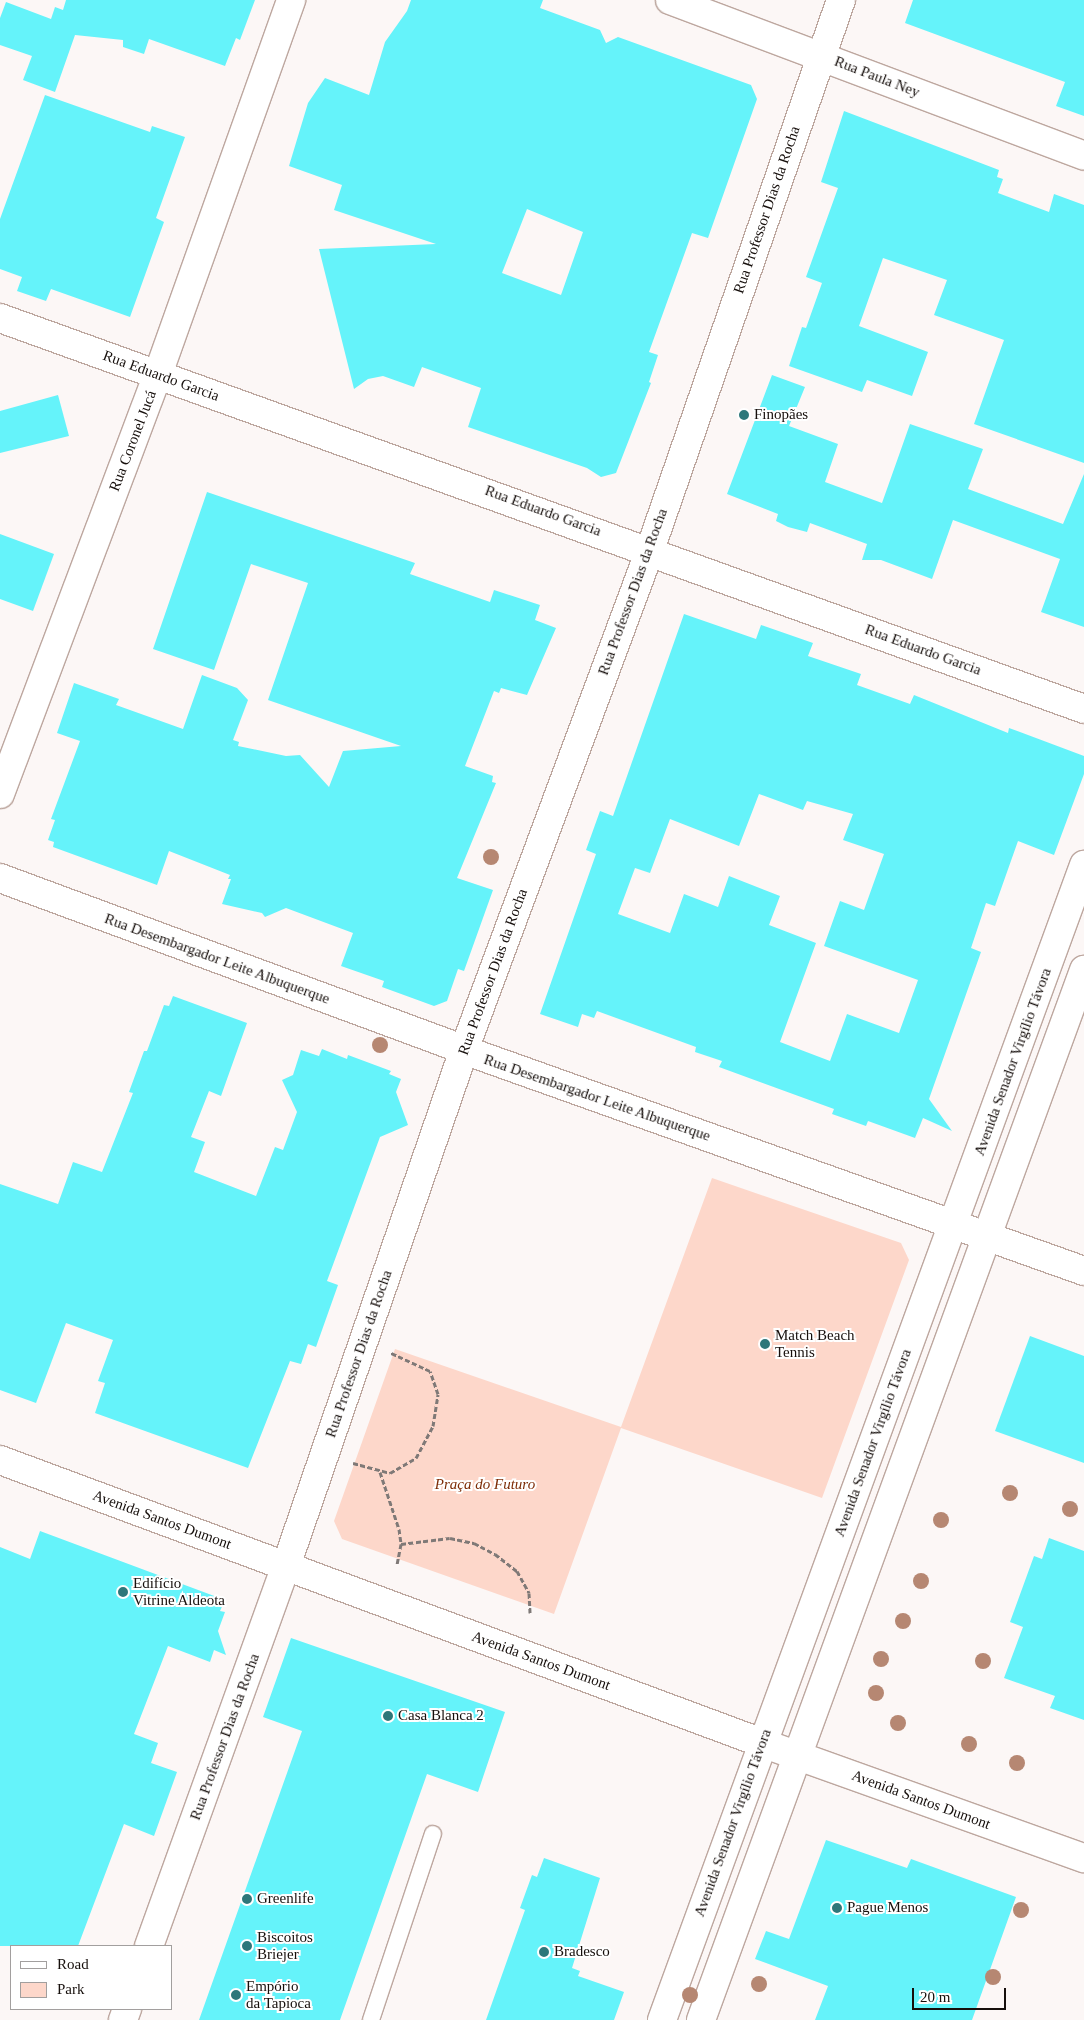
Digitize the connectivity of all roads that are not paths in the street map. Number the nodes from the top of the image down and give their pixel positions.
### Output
1 (291, 0) edge
2 (670, 0) edge
3 (841, 0) edge
4 (820, 55) junction
5 (1084, 156) edge
6 (0, 318) edge
7 (158, 374) junction
8 (650, 550) junction
9 (1084, 708) edge
10 (0, 794) edge
11 (1084, 865) edge
12 (0, 878) edge
13 (1084, 970) edge
14 (464, 1050) junction
15 (954, 1223) junction
16 (986, 1235) junction
17 (1084, 1271) edge
18 (0, 1460) edge
19 (286, 1566) junction
20 (762, 1742) junction
21 (797, 1755) junction
22 (433, 1834) dead end
23 (1084, 1858) edge
24 (149, 1945) edge
25 (371, 2020) edge
26 (662, 2020) edge
27 (701, 2020) edge

1 - 7 main road, Rua Coronel Jucá
2 - 4 main road, Rua Paula Ney
3 - 4 main road, Rua Professor Dias da Rocha
4 - 5 main road, Rua Paula Ney
4 - 8 main road, Rua Professor Dias da Rocha
6 - 7 main road, Rua Eduardo Garcia
7 - 8 main road, Rua Eduardo Garcia
7 - 10 main road, Rua Coronel Jucá
8 - 9 main road, Rua Eduardo Garcia
8 - 14 main road, Rua Professor Dias da Rocha
11 - 15 main road, Avenida Senador Virgílio Távora
12 - 14 main road, Rua Desembargador Leite Albuquerque
13 - 16 main road
14 - 15 main road, Rua Desembargador Leite Albuquerque
14 - 19 main road, Rua Professor Dias da Rocha
15 - 16 main road, Rua Desembargador Leite Albuquerque
15 - 20 main road, Avenida Senador Virgílio Távora
16 - 17 main road, Rua Desembargador Leite Albuquerque
16 - 21 main road
18 - 19 main road, Avenida Santos Dumont
19 - 20 main road, Avenida Santos Dumont
19 - 24 main road, Rua Professor Dias da Rocha
20 - 21 main road, Avenida Santos Dumont
20 - 26 main road, Avenida Senador Virgílio Távora
21 - 23 main road, Avenida Santos Dumont
21 - 27 main road
22 - 25 lane

